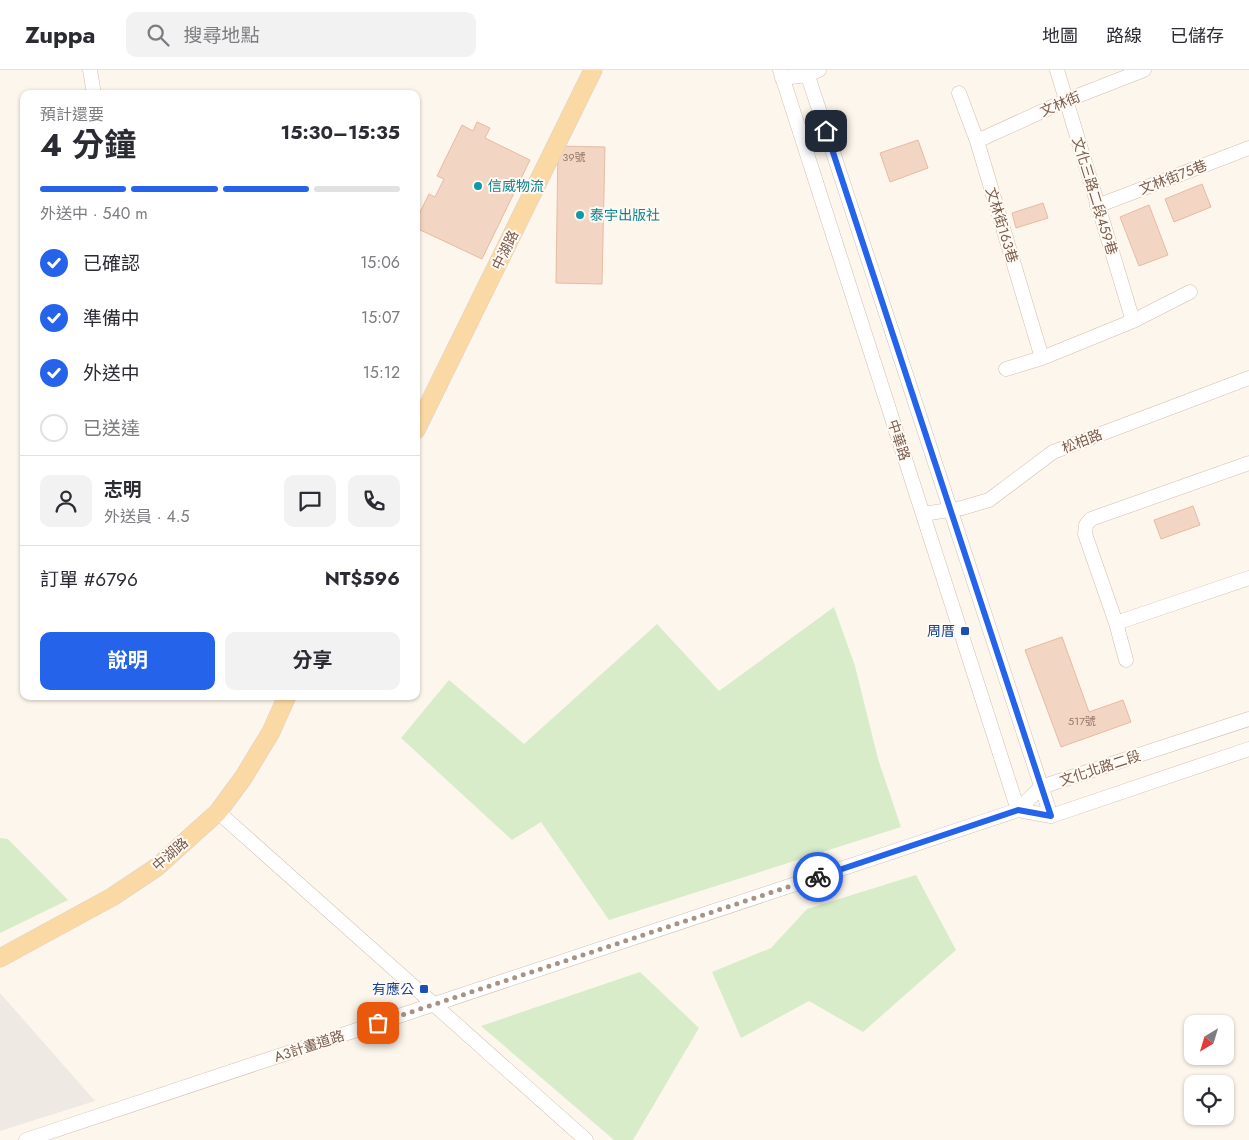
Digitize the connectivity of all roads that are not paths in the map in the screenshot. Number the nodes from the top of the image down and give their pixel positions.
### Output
1 (90, 70) edge
2 (593, 70) edge
3 (1057, 70) edge
4 (1144, 70) edge
5 (811, 72) edge
6 (783, 73) edge
7 (93, 90) edge
8 (959, 93) dead end
9 (1067, 100) junction
10 (977, 141) junction
11 (1249, 148) edge
12 (1097, 206) junction
13 (1190, 292) dead end
14 (1134, 321) junction
15 (1042, 358) junction
16 (1006, 369) dead end
17 (1249, 378) edge
18 (420, 422) edge
19 (1249, 464) edge
20 (950, 509) junction
21 (923, 514) junction
22 (1249, 578) edge
23 (1116, 623) junction
24 (1126, 660) dead end
25 (285, 700) edge
26 (1249, 719) edge
27 (1249, 749) edge
28 (1041, 787) junction
29 (1018, 810) junction
30 (218, 812) junction
31 (1051, 816) junction
32 (0, 958) edge
33 (434, 1005) junction
34 (26, 1140) edge
35 (586, 1140) edge

1 - 7 street
2 - 18 main road, 中湖路
3 - 9 street, 文化三路二段459巷
4 - 9 street, 文林街
5 - 6 street
5 - 20 street, 中華路
6 - 21 street, 中華路
8 - 10 street, 文林街163巷
9 - 10 street, 文林街
9 - 12 street, 文化三路二段459巷
10 - 15 street, 文林街163巷
11 - 12 street, 文林街75巷
12 - 14 street, 文化三路二段459巷
13 - 14 street
14 - 15 street
15 - 16 street
17 - 20 street, 松柏路
19 - 23 street
20 - 21 street, 松柏路
20 - 28 street, 中華路
21 - 29 street, 中華路
22 - 23 street
23 - 24 street
25 - 30 main road, 中湖路
26 - 28 street, 文化北路二段
27 - 31 street
28 - 29 street, 文化北路二段
28 - 31 street, 中華路
29 - 31 street
29 - 33 street, A3計畫道路
30 - 32 main road, 中湖路
30 - 33 street
33 - 34 street, A3計畫道路
33 - 35 street

